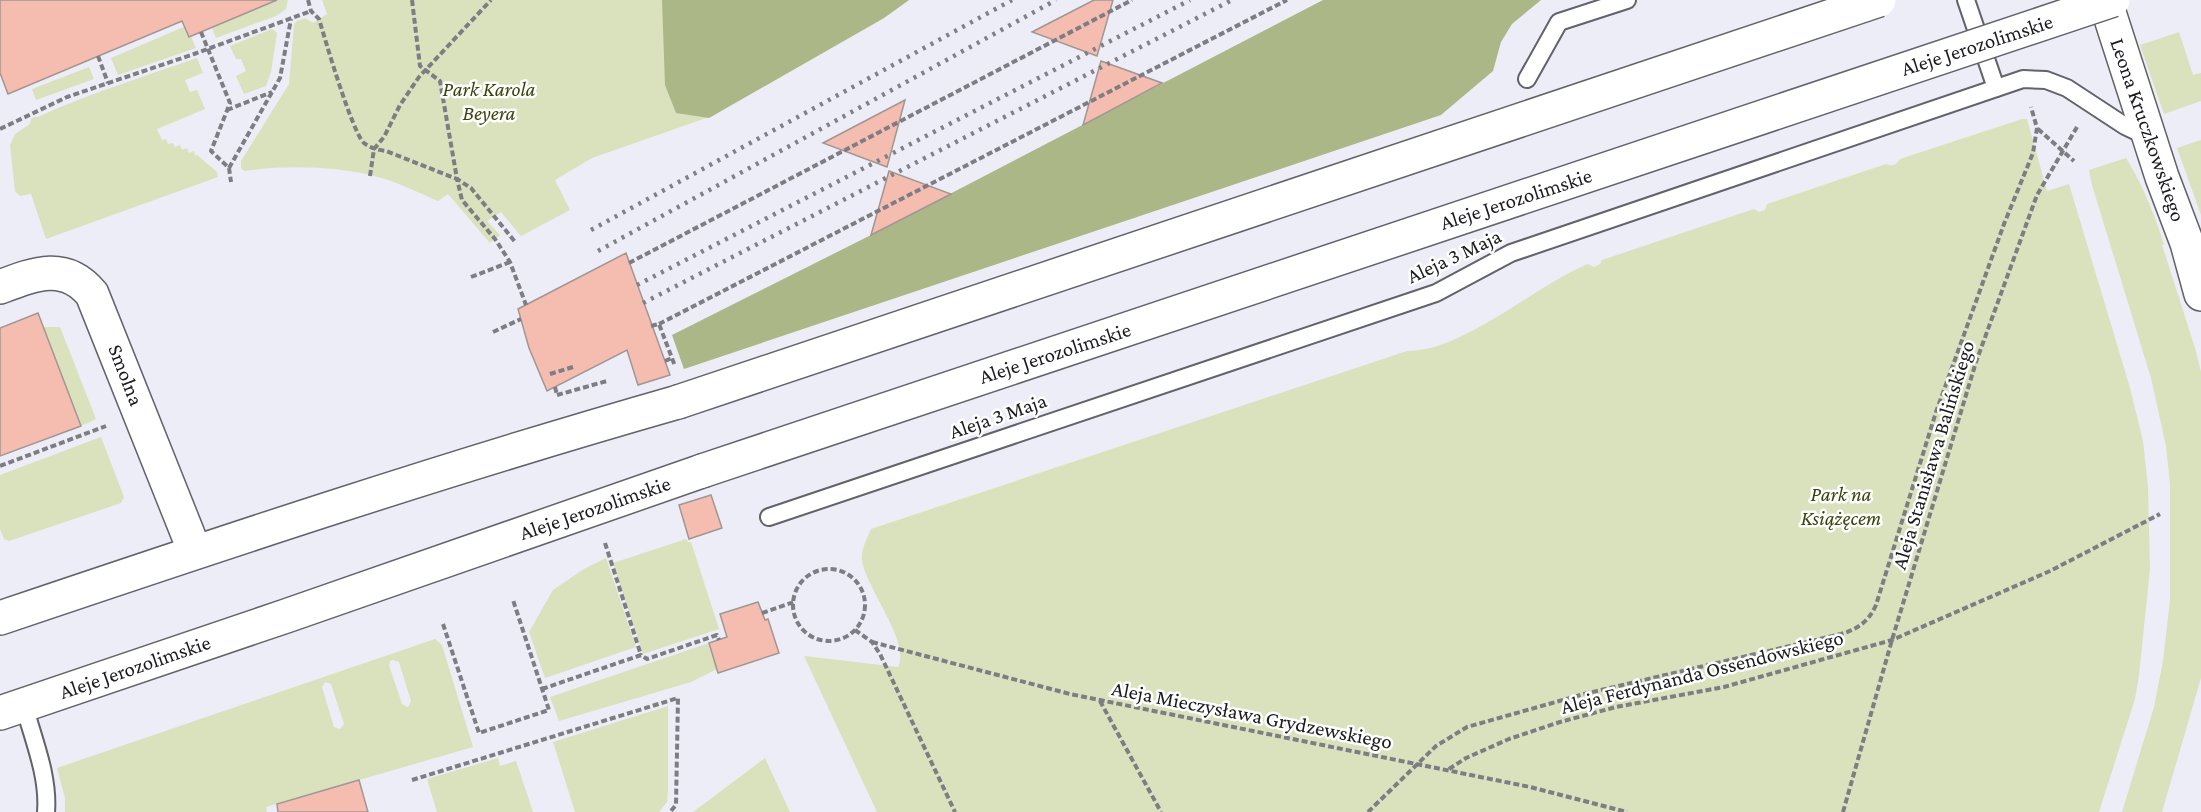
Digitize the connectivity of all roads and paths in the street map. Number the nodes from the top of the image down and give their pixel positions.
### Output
1 (308, 0) edge
2 (412, 0) edge
3 (491, 0) edge
4 (1132, 0) edge
5 (1287, 0) edge
6 (1626, 0) edge
7 (1879, 0) edge
8 (1966, 0) edge
9 (2104, 0) edge
10 (2113, 0) edge
11 (311, 11) junction
12 (291, 19) junction
13 (201, 32) dead end
14 (208, 48) junction
15 (98, 56) dead end
16 (425, 70) junction
17 (1527, 79) dead end
18 (108, 83) junction
19 (1996, 88) junction
20 (272, 92) junction
21 (2028, 99) dead end
22 (226, 111) junction
23 (2082, 119) dead end
24 (2037, 128) junction
25 (0, 129) edge
26 (2149, 137) junction
27 (374, 149) junction
28 (2062, 152) junction
29 (2074, 161) dead end
30 (229, 168) junction
31 (370, 176) dead end
32 (457, 179) junction
33 (231, 182) dead end
34 (516, 243) dead end
35 (2194, 252) edge
36 (510, 262) junction
37 (629, 263) dead end
38 (471, 277) dead end
39 (12, 283) edge
40 (2201, 294) edge
41 (526, 305) dead end
42 (521, 319) dead end
43 (659, 324) junction
44 (651, 326) dead end
45 (493, 332) dead end
46 (665, 361) dead end
47 (573, 367) dead end
48 (550, 374) dead end
49 (608, 381) dead end
50 (555, 387) dead end
51 (106, 426) dead end
52 (0, 466) edge
53 (2160, 514) dead end
54 (769, 517) dead end
55 (605, 542) dead end
56 (195, 552) junction
57 (513, 600) dead end
58 (794, 602) junction
59 (762, 613) dead end
60 (0, 618) edge
61 (443, 624) dead end
62 (855, 630) junction
63 (718, 640) dead end
64 (1892, 640) junction
65 (872, 642) junction
66 (641, 655) junction
67 (542, 689) junction
68 (1100, 700) junction
69 (12, 709) edge
70 (1418, 763) junction
71 (1448, 770) junction
72 (412, 780) dead end
73 (46, 812) edge
74 (670, 812) edge
75 (955, 812) edge
76 (1161, 812) edge
77 (1368, 812) edge
78 (1627, 812) edge
79 (1844, 812) edge

1 - 11 path
2 - 16 path
3 - 16 path
4 - 37 path
5 - 43 path
6 - 17 lane
7 - 56 main road, bridge
8 - 19 lane
9 - 26 main road, Leona Kruczkowskiego
10 - 69 main road, Aleje Jerozolimskie, bridge
11 - 12 path
11 - 27 path
12 - 14 path
12 - 20 path
13 - 14 path
14 - 18 path
14 - 22 path
15 - 18 path
16 - 27 path
16 - 32 path
18 - 25 path
19 - 26 lane, Aleja 3 Maja
19 - 54 lane, Aleja 3 Maja
20 - 22 path
20 - 30 path
21 - 24 path
22 - 30 path
23 - 28 path, Aleja Stanisława Balińskiego
24 - 28 path
24 - 70 path
26 - 35 main road, Leona Kruczkowskiego
27 - 31 path
27 - 32 path
28 - 29 path
28 - 64 path, Aleja Stanisława Balińskiego
30 - 33 path
32 - 34 path
32 - 36 path
35 - 40 main road, Leona Kruczkowskiego
36 - 38 path
36 - 41 path
39 - 56 main road, Smolna
42 - 45 path
43 - 44 path
43 - 46 path
47 - 48 path
49 - 50 path
51 - 52 path
53 - 64 path, Aleja Ferdynanda Ossendowskiego
55 - 66 path
56 - 60 main road
57 - 67 path
58 - 59 path
58 - 62 path
58 - 62 path
61 - 67 path
62 - 65 path
63 - 66 path
64 - 71 path, Aleja Ferdynanda Ossendowskiego
64 - 79 path, Aleja Stanisława Balińskiego
65 - 68 path, Aleja Mieczysława Grydzewskiego
65 - 75 path
66 - 67 path
68 - 70 path, Aleja Mieczysława Grydzewskiego
68 - 76 path
69 - 73 lane
70 - 71 path, Aleja Mieczysława Grydzewskiego
70 - 77 path
71 - 78 path, Aleja Mieczysława Grydzewskiego
72 - 74 path

